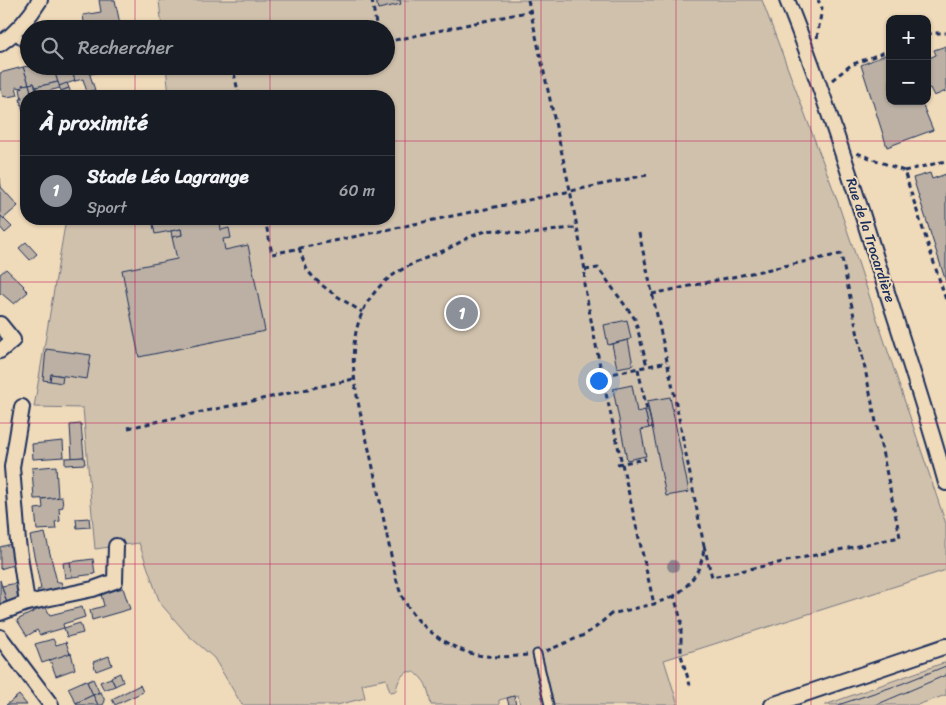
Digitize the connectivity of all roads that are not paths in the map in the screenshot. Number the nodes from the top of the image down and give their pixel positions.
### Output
1 (40, 0) edge
2 (787, 0) edge
3 (26, 20) edge
4 (20, 27) edge
5 (14, 34) junction
6 (20, 39) edge
7 (0, 44) edge
8 (0, 324) edge
9 (0, 351) edge
10 (22, 407) dead end
11 (946, 483) edge
12 (116, 546) dead end
13 (27, 603) junction
14 (0, 613) edge
15 (0, 637) edge
16 (946, 646) edge
17 (537, 654) road end
18 (51, 705) edge
19 (549, 705) edge
20 (772, 705) edge

1 - 3 street
2 - 11 street, Rue de la Trocardière
4 - 5 street
5 - 6 lane
5 - 7 street
8 - 9 street
10 - 13 street
12 - 13 street
13 - 14 street
15 - 18 street
16 - 20 street
17 - 19 lane

